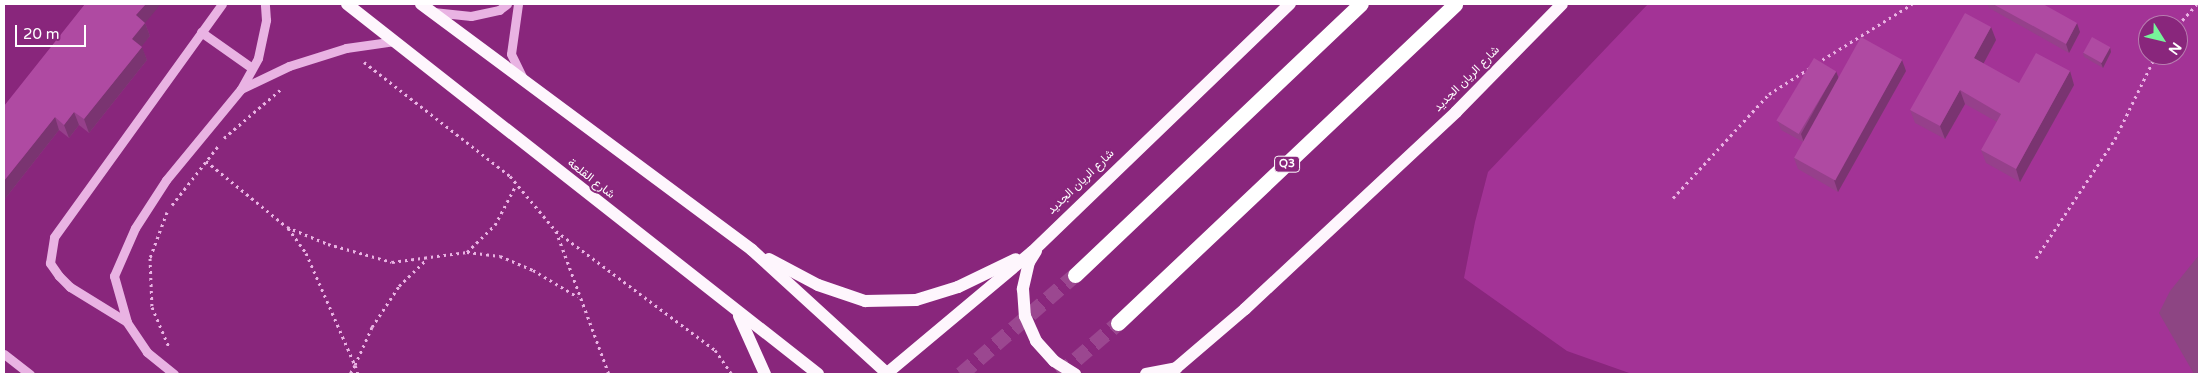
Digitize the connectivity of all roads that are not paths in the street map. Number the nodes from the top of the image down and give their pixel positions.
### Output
1 (222, 4) edge
2 (265, 4) edge
3 (347, 4) edge
4 (507, 4) edge
5 (518, 4) edge
6 (1290, 4) edge
7 (1361, 4) edge
8 (1455, 4) edge
9 (1562, 4) edge
10 (427, 8) edge
11 (201, 32) junction
12 (395, 41) junction
13 (252, 68) junction
14 (524, 82) junction
15 (241, 89) junction
16 (1044, 239) junction
17 (752, 250) junction
18 (1032, 252) junction
19 (1075, 275) tunnel mouth
20 (738, 313) junction
21 (127, 322) junction
22 (1118, 323) tunnel mouth
23 (4, 354) edge
24 (1172, 371) edge
25 (30, 374) edge
26 (174, 374) edge
27 (765, 374) edge
28 (818, 374) edge
29 (887, 374) edge
30 (1075, 374) edge
31 (1146, 374) edge

1 - 11 lane
2 - 13 lane
3 - 12 main road, شارع القلعة
4 - 10 lane
5 - 14 lane
6 - 16 main road, شارع الريان الجديد
7 - 19 highway
8 - 22 highway, Q3
9 - 24 main road, شارع الريان الجديد
10 - 14 main road
11 - 13 lane
11 - 21 lane
12 - 15 lane
12 - 20 main road, شارع القلعة
13 - 15 lane
14 - 17 main road
15 - 21 lane
16 - 18 main road, شارع الريان الجديد
16 - 30 main road
17 - 18 main road
17 - 29 main road
18 - 29 main road, شارع الريان الجديد
20 - 27 main road
20 - 28 main road, شارع القلعة
21 - 26 lane
23 - 25 lane
24 - 31 main road

